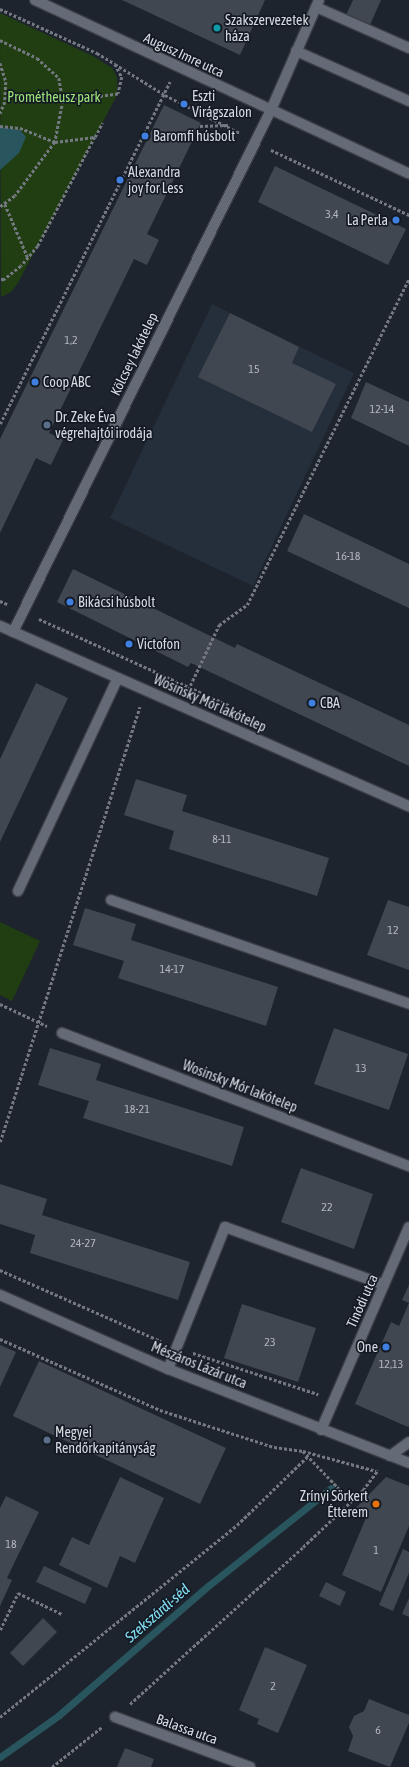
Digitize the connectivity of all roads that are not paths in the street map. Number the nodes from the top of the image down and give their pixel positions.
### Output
1 (35, 0) edge
2 (317, 3) edge
3 (409, 48) edge
4 (296, 51) junction
5 (409, 101) edge
6 (271, 110) junction
7 (409, 174) edge
8 (0, 626) edge
9 (13, 632) junction
10 (118, 678) junction
11 (409, 806) edge
12 (18, 891) dead end
13 (111, 900) dead end
14 (409, 1004) edge
15 (62, 1033) road end
16 (409, 1166) edge
17 (409, 1227) edge
18 (384, 1285) junction
19 (0, 1295) edge
20 (168, 1369) junction
21 (321, 1430) junction
22 (409, 1442) edge
23 (390, 1456) junction
24 (409, 1463) edge
25 (115, 1717) road end
26 (250, 1767) edge

1 - 6 street, Augusz Imre utca
2 - 3 street
2 - 4 street, Kölcsey lakótelep
4 - 5 street
4 - 6 street, Kölcsey lakótelep
6 - 7 street, Augusz Imre utca
6 - 9 street, Kölcsey lakótelep
8 - 9 street, Wosinsky Mór lakótelep
9 - 10 street, Wosinsky Mór lakótelep
10 - 11 street, Wosinsky Mór lakótelep
10 - 12 street
13 - 14 street
15 - 16 street, Wosinsky Mór lakótelep
17 - 18 street, Tinódi utca
18 - 20 street
18 - 21 street, Tinódi utca
19 - 20 street, Mészáros Lázár utca
20 - 21 street, Mészáros Lázár utca
21 - 23 street, Mészáros Lázár utca
22 - 23 street
23 - 24 street, Mészáros Lázár utca
25 - 26 street, Balassa utca

